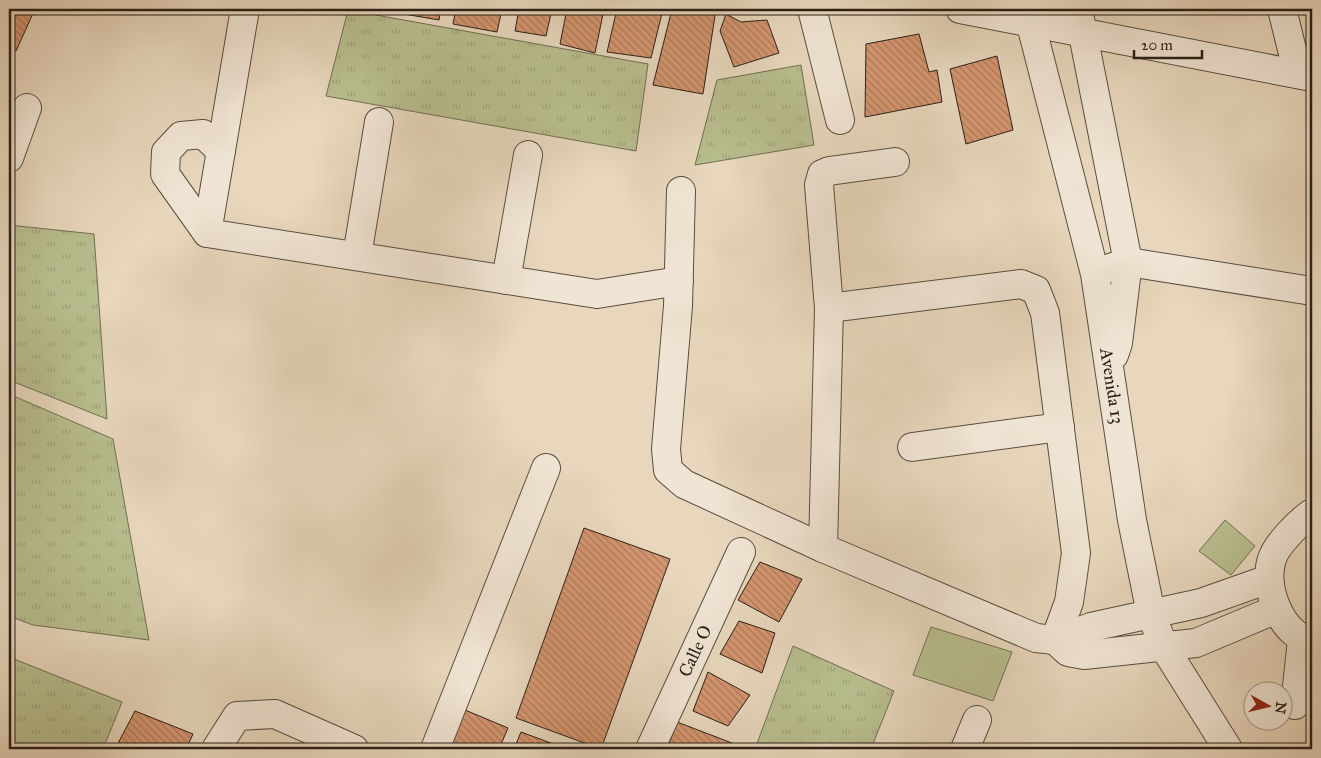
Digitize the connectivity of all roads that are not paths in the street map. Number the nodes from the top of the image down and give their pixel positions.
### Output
1 (245, 9) edge
2 (812, 9) edge
3 (960, 9) edge
4 (1282, 9) edge
5 (1029, 16) edge
6 (1081, 21) edge
7 (1305, 75) edge
8 (27, 108) dead end
9 (840, 120) dead end
10 (379, 122) dead end
11 (221, 151) junction
12 (528, 155) dead end
13 (9, 158) edge
14 (895, 162) dead end
15 (681, 191) dead end
16 (207, 233) junction
17 (357, 256) junction
18 (1128, 262) junction
19 (1095, 274) junction
20 (506, 280) junction
21 (679, 281) junction
22 (1312, 291) edge
23 (829, 308) junction
24 (1110, 371) junction
25 (1060, 427) junction
26 (912, 447) dead end
27 (546, 468) dead end
28 (1312, 513) edge
29 (823, 548) junction
30 (741, 552) dead end
31 (1269, 578) junction
32 (1277, 609) junction
33 (1151, 614) junction
34 (1055, 640) junction
35 (1307, 640) edge
36 (1164, 647) junction
37 (1295, 705) dead end
38 (977, 720) dead end
39 (216, 749) edge
40 (354, 749) edge
41 (435, 749) edge
42 (650, 749) edge
43 (965, 749) edge
44 (1228, 749) edge

1 - 11 street
2 - 9 street
3 - 5 street
4 - 7 street
5 - 6 street
5 - 19 street, Avenida 13
6 - 7 street
6 - 18 street
8 - 13 street
10 - 17 street
11 - 16 street
11 - 16 street
12 - 20 street
14 - 23 street
15 - 21 street
16 - 17 street
17 - 20 street
18 - 19 street
18 - 22 street
18 - 24 street
19 - 24 street, Avenida 13
20 - 21 street
21 - 29 street
23 - 25 street
23 - 29 street
24 - 33 street, Avenida 13
25 - 26 street
25 - 34 street
27 - 41 street
28 - 31 street
29 - 34 street
30 - 42 street, Calle O
31 - 32 street
31 - 33 street
32 - 35 street
32 - 36 street
33 - 34 street
33 - 36 street, Avenida 13
34 - 36 street
35 - 37 street
36 - 44 street, Avenida 13
38 - 43 street
39 - 40 street

